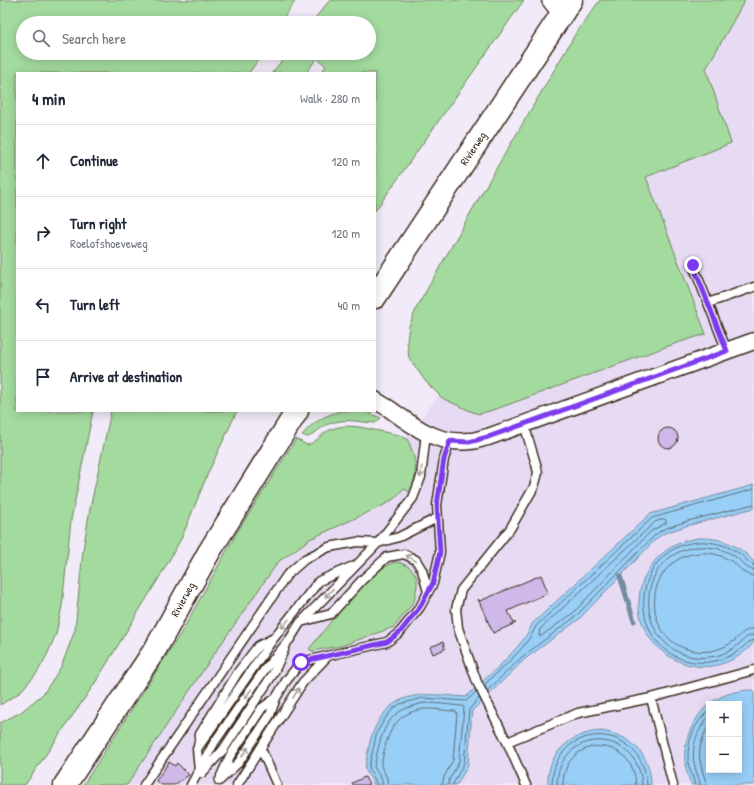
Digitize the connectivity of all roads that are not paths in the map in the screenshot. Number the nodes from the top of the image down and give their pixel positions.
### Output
1 (561, 5) edge
2 (693, 265) dead end
3 (754, 287) edge
4 (376, 295) edge
5 (708, 303) junction
6 (754, 341) edge
7 (727, 351) junction
8 (376, 401) edge
9 (296, 412) edge
10 (524, 424) junction
11 (426, 433) junction
12 (450, 441) junction
13 (437, 518) junction
14 (378, 543) junction
15 (355, 565) junction
16 (428, 592) junction
17 (300, 623) junction
18 (290, 639) junction
19 (328, 656) junction
20 (754, 670) edge
21 (651, 698) junction
22 (507, 742) junction
23 (261, 749) junction
24 (200, 771) junction
25 (218, 783) edge
26 (192, 784) edge
27 (65, 785) edge
28 (144, 785) edge
29 (237, 785) edge
30 (277, 785) edge
31 (526, 785) edge
32 (673, 785) edge

1 - 4 main road, Rivierweg
2 - 5 lane
3 - 5 lane
5 - 7 lane
6 - 7 street
7 - 10 street
8 - 11 street
9 - 27 main road, Rivierweg
10 - 12 street
10 - 22 lane
11 - 12 street
11 -> 14 lane
12 - 13 lane
13 - 14 lane
13 - 16 lane
14 - 15 lane
14 - 28 lane
15 -> 17 lane
15 -> 24 lane
16 -> 17 lane
16 - 19 lane
17 - 18 lane
18 -> 24 lane
18 - 26 lane
23 -> 19 lane
25 -> 19 lane
20 - 21 lane
21 - 22 lane
21 - 32 lane
22 - 31 lane
23 - 29 lane
23 - 30 lane
24 - 26 lane

